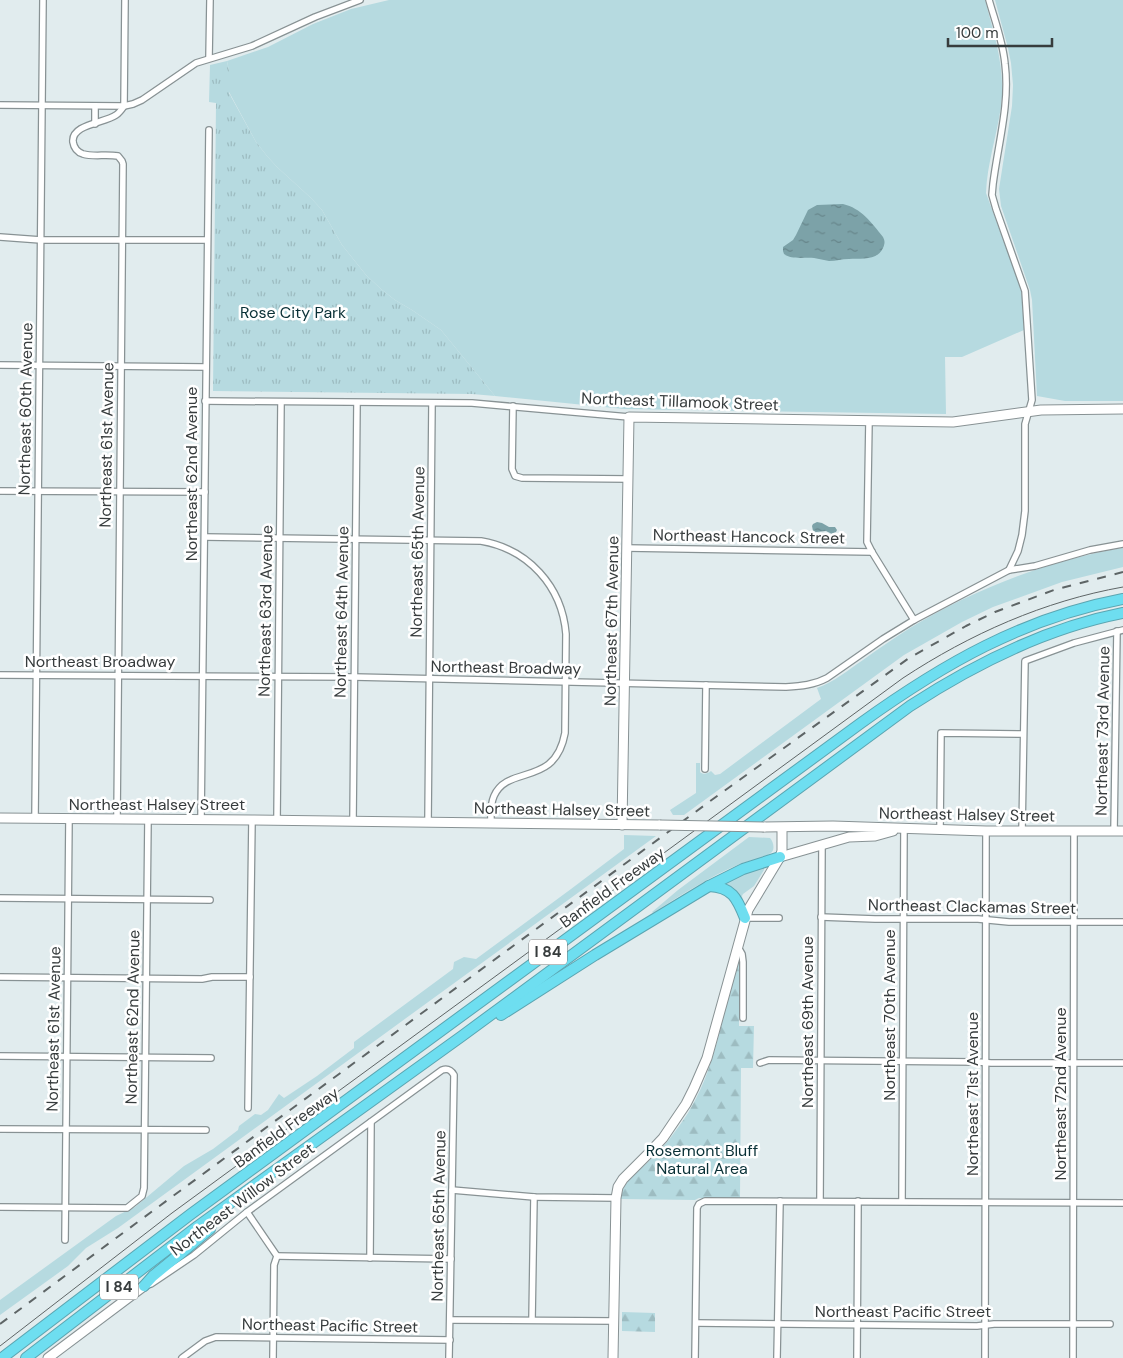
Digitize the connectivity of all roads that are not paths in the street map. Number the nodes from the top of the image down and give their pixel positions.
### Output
1 (43, 0) edge
2 (125, 0) edge
3 (210, 0) edge
4 (360, 0) edge
5 (989, 0) edge
6 (209, 58) junction
7 (0, 105) edge
8 (42, 105) junction
9 (95, 106) junction
10 (124, 106) junction
11 (95, 124) junction
12 (209, 130) dead end
13 (0, 237) edge
14 (40, 240) junction
15 (123, 240) junction
16 (207, 240) junction
17 (0, 365) edge
18 (39, 366) junction
19 (121, 366) junction
20 (206, 367) junction
21 (205, 401) junction
22 (281, 402) junction
23 (357, 402) junction
24 (432, 403) junction
25 (513, 406) junction
26 (1123, 409) edge
27 (1028, 412) junction
28 (629, 417) junction
29 (869, 421) junction
30 (628, 479) junction
31 (0, 491) edge
32 (38, 491) junction
33 (120, 492) junction
34 (205, 492) junction
35 (205, 537) junction
36 (280, 538) junction
37 (355, 539) junction
38 (431, 540) junction
39 (1123, 544) edge
40 (627, 548) junction
41 (872, 552) junction
42 (1009, 570) junction
43 (1123, 599) edge
44 (1123, 613) edge
45 (914, 620) junction
46 (1120, 630) edge
47 (0, 675) edge
48 (36, 675) junction
49 (118, 675) junction
50 (202, 675) junction
51 (278, 676) junction
52 (354, 677) junction
53 (429, 679) junction
54 (566, 682) junction
55 (625, 684) junction
56 (706, 685) junction
57 (1023, 734) junction
58 (705, 768) dead end
59 (0, 818) edge
60 (35, 818) junction
61 (69, 818) junction
62 (117, 818) junction
63 (148, 819) junction
64 (201, 819) junction
65 (252, 820) junction
66 (277, 820) junction
67 (352, 821) junction
68 (428, 822) junction
69 (491, 823) junction
70 (622, 825) junction
71 (782, 828) junction
72 (904, 828) junction
73 (940, 830) junction
74 (986, 831) junction
75 (1022, 831) junction
76 (1074, 831) junction
77 (1119, 831) edge
78 (822, 844) junction
79 (780, 857) junction
80 (709, 886) junction
81 (0, 898) edge
82 (68, 899) junction
83 (147, 900) junction
84 (210, 900) dead end
85 (821, 917) junction
86 (746, 918) junction
87 (778, 918) dead end
88 (903, 919) junction
89 (986, 920) junction
90 (1074, 922) junction
91 (1123, 922) edge
92 (738, 948) junction
93 (0, 977) edge
94 (67, 977) junction
95 (250, 977) junction
96 (146, 978) junction
97 (743, 1018) dead end
98 (462, 1036) junction
99 (0, 1056) edge
100 (66, 1056) junction
101 (145, 1057) junction
102 (211, 1058) dead end
103 (820, 1060) junction
104 (902, 1061) junction
105 (760, 1063) dead end
106 (986, 1063) junction
107 (1074, 1064) junction
108 (1123, 1064) edge
109 (454, 1074) joint
110 (248, 1108) dead end
111 (371, 1122) junction
112 (0, 1129) edge
113 (66, 1129) junction
114 (144, 1130) junction
115 (206, 1130) dead end
116 (452, 1190) junction
117 (534, 1197) junction
118 (616, 1198) junction
119 (780, 1201) junction
120 (820, 1201) junction
121 (858, 1201) junction
122 (902, 1201) junction
123 (985, 1202) junction
124 (1074, 1203) junction
125 (1123, 1203) edge
126 (0, 1207) edge
127 (65, 1208) junction
128 (247, 1212) junction
129 (213, 1216) junction
130 (65, 1240) dead end
131 (277, 1256) junction
132 (370, 1258) junction
133 (451, 1259) junction
134 (144, 1286) junction
135 (450, 1320) junction
136 (532, 1320) junction
137 (613, 1321) junction
138 (696, 1323) junction
139 (777, 1324) junction
140 (1073, 1324) junction
141 (1110, 1324) dead end
142 (985, 1325) junction
143 (858, 1326) junction
144 (273, 1338) junction
145 (450, 1340) junction
146 (2, 1358) edge
147 (26, 1358) edge
148 (48, 1358) edge
149 (182, 1358) edge
150 (273, 1358) edge
151 (450, 1358) edge
152 (612, 1358) edge
153 (695, 1358) edge
154 (777, 1358) edge
155 (857, 1358) edge
156 (985, 1358) edge
157 (1073, 1358) edge

1 - 8 street, Northeast 60th Avenue
2 - 10 street
3 - 6 street
4 - 6 street
5 - 27 street
6 - 10 street
7 - 8 street
8 - 9 street
8 - 14 street, Northeast 60th Avenue
9 - 10 street
9 - 11 street
10 - 11 street, Northeast 61st Avenue
11 - 15 street, Northeast 61st Avenue
12 - 16 street, Northeast 62nd Avenue
13 - 14 street
14 - 15 street
14 - 18 street, Northeast 60th Avenue
15 - 16 street
15 - 19 street, Northeast 61st Avenue
16 - 20 street, Northeast 62nd Avenue
17 - 18 street
18 - 19 street
18 - 32 street, Northeast 60th Avenue
19 - 20 street
19 - 33 street, Northeast 61st Avenue
20 - 21 street, Northeast 62nd Avenue
21 - 22 street, Northeast Tillamook Street
21 - 34 street, Northeast 62nd Avenue
22 - 23 street, Northeast Tillamook Street
22 - 36 street, Northeast 63rd Avenue
23 - 24 street, Northeast Tillamook Street
23 - 37 street, Northeast 64th Avenue
24 - 25 street, Northeast Tillamook Street
24 - 38 street, Northeast 65th Avenue
25 - 28 street, Northeast Tillamook Street
25 - 30 street
26 - 27 street, Northeast Tillamook Street
27 - 29 street, Northeast Tillamook Street
27 - 42 street
28 - 29 street, Northeast Tillamook Street
28 - 30 street, Northeast 67th Avenue
29 - 41 street
30 - 40 street, Northeast 67th Avenue
31 - 32 street
32 - 33 street
32 - 48 street, Northeast 60th Avenue
33 - 34 street
33 - 49 street, Northeast 61st Avenue
34 - 35 street, Northeast 62nd Avenue
35 - 36 street
35 - 50 street, Northeast 62nd Avenue
36 - 37 street
36 - 51 street, Northeast 63rd Avenue
37 - 38 street
37 - 52 street, Northeast 64th Avenue
38 - 53 street, Northeast 65th Avenue
38 - 54 street
39 - 42 street, Northeast Broadway
40 - 41 street, Northeast Hancock Street
40 - 55 street, Northeast 67th Avenue
41 - 45 street
42 - 45 street, Northeast Broadway
43 - 146 highway, Banfield Freeway / I 84
44 - 98 highway, Banfield Freeway / I 84
45 - 56 street, Northeast Broadway
46 - 57 street
46 - 77 street, Northeast 73rd Avenue
47 - 48 street, Northeast Broadway
48 - 49 street, Northeast Broadway
48 - 60 street, Northeast 60th Avenue
49 - 50 street, Northeast Broadway
49 - 62 street, Northeast 61st Avenue
50 - 51 street, Northeast Broadway
50 - 64 street, Northeast 62nd Avenue
51 - 52 street, Northeast Broadway
51 - 66 street, Northeast 63rd Avenue
52 - 53 street, Northeast Broadway
52 - 67 street, Northeast 64th Avenue
53 - 54 street, Northeast Broadway
53 - 68 street, Northeast 65th Avenue
54 - 55 street, Northeast Broadway
54 - 69 street
55 - 56 street, Northeast Broadway
55 - 70 street, Northeast 67th Avenue
56 - 58 street
57 - 73 street
57 - 75 street
59 - 60 street, Northeast Halsey Street
60 - 61 street, Northeast Halsey Street
61 - 62 street, Northeast Halsey Street
61 - 82 street, Northeast 61st Avenue
62 - 63 street, Northeast Halsey Street
63 - 64 street, Northeast Halsey Street
63 - 83 street, Northeast 62nd Avenue
64 - 65 street, Northeast Halsey Street
65 - 66 street, Northeast Halsey Street
65 - 95 street
66 - 67 street, Northeast Halsey Street
67 - 68 street, Northeast Halsey Street
68 - 69 street, Northeast Halsey Street
69 - 70 street, Northeast Halsey Street
70 - 71 street, Northeast Halsey Street, bridge
71 - 72 street, Northeast Halsey Street
71 - 79 street
72 - 73 street, Northeast Halsey Street
72 - 78 street
72 - 88 street, Northeast 70th Avenue
73 - 74 street, Northeast Halsey Street
74 - 75 street, Northeast Halsey Street
74 - 89 street, Northeast 71st Avenue
75 - 76 street, Northeast Halsey Street
76 - 77 street, Northeast Halsey Street
76 - 90 street, Northeast 72nd Avenue
78 - 79 street
78 - 85 street, Northeast 69th Avenue
79 - 80 highway
79 - 86 street
80 - 86 highway
80 - 98 highway
81 - 82 street
82 - 83 street
82 - 94 street, Northeast 61st Avenue
83 - 84 street
83 - 96 street, Northeast 62nd Avenue
85 - 88 street, Northeast Clackamas Street
85 - 103 street, Northeast 69th Avenue
86 - 87 street
86 - 92 street
88 - 89 street, Northeast Clackamas Street
88 - 104 street, Northeast 70th Avenue
89 - 90 street, Northeast Clackamas Street
89 - 106 street, Northeast 71st Avenue
90 - 91 street, Northeast Clackamas Street
90 - 107 street, Northeast 72nd Avenue
92 - 97 street
92 - 118 street
93 - 94 street
94 - 96 street
94 - 100 street, Northeast 61st Avenue
95 - 96 street
95 - 110 street
96 - 101 street, Northeast 62nd Avenue
98 - 129 highway, Banfield Freeway / I 84
99 - 100 street
100 - 101 street
100 - 113 street, Northeast 61st Avenue
101 - 102 street
101 - 114 street, Northeast 62nd Avenue
103 - 104 street
103 - 105 street
103 - 120 street, Northeast 69th Avenue
104 - 106 street
104 - 122 street, Northeast 70th Avenue
106 - 107 street
106 - 123 street, Northeast 71st Avenue
107 - 108 street
107 - 124 street, Northeast 72nd Avenue
109 - 111 street, Northeast Willow Street
109 - 116 street, Northeast 65th Avenue
111 - 128 street, Northeast Willow Street
111 - 132 street
112 - 113 street
113 - 114 street
113 - 127 street, Northeast 61st Avenue
114 - 115 street
114 - 127 street, Northeast 62nd Avenue
116 - 117 street
116 - 133 street, Northeast 65th Avenue
117 - 118 street
117 - 136 street
118 - 137 street
119 - 120 street
119 - 138 street
119 - 139 street
120 - 121 street
121 - 122 street
121 - 143 street
122 - 123 street
123 - 124 street
123 - 142 street, Northeast 71st Avenue
124 - 125 street
124 - 140 street, Northeast 72nd Avenue
126 - 127 street
127 - 130 street, Northeast 61st Avenue
128 - 131 street
128 - 134 street, Northeast Willow Street
129 - 134 highway
129 - 147 highway, Banfield Freeway / I 84
131 - 132 street
131 - 144 street
132 - 133 street
133 - 135 street, Northeast 65th Avenue
134 - 148 street, Northeast Willow Street
135 - 136 street
135 - 145 street, Northeast 65th Avenue
136 - 137 street
137 - 152 street
138 - 139 street, Northeast Pacific Street
138 - 153 street
139 - 143 street, Northeast Pacific Street
139 - 154 street
140 - 141 street, Northeast Pacific Street
140 - 142 street, Northeast Pacific Street
140 - 157 street, Northeast 72nd Avenue
142 - 143 street, Northeast Pacific Street
142 - 156 street, Northeast 71st Avenue
143 - 155 street
144 - 145 street, Northeast Pacific Street
144 - 149 street, Northeast Pacific Street
144 - 150 street
145 - 151 street, Northeast 65th Avenue

